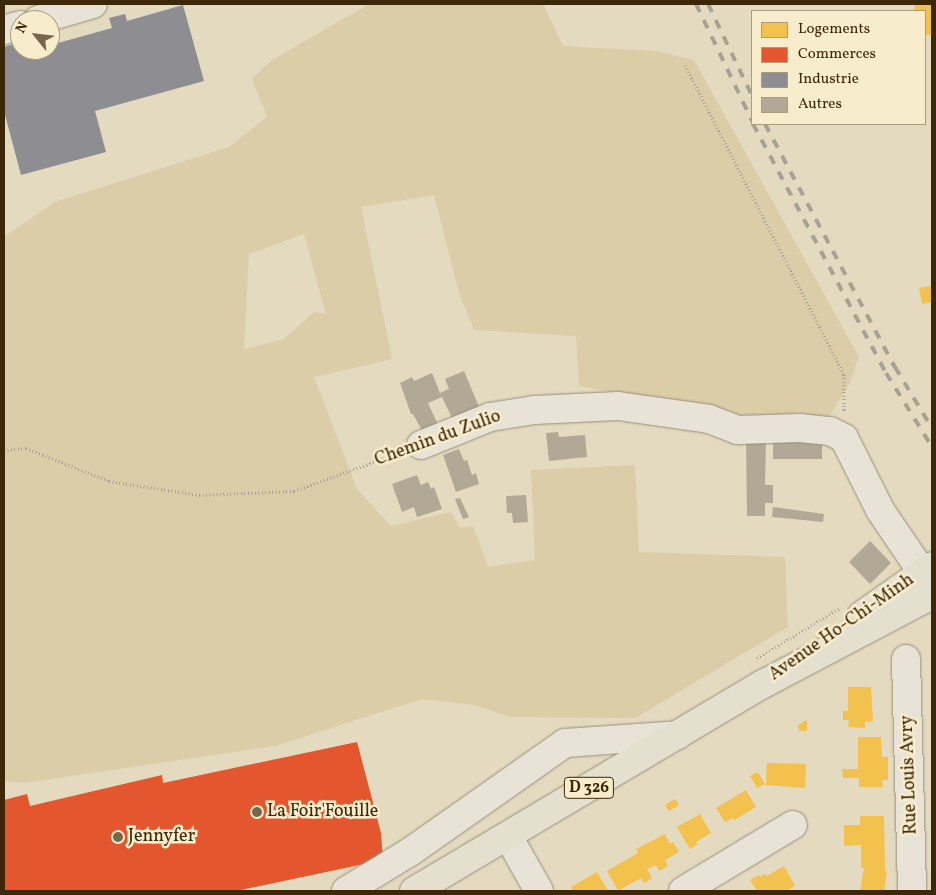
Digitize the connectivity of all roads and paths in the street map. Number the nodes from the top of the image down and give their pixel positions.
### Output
1 (93, 4) edge
2 (60, 14) edge
3 (684, 65) dead end
4 (844, 438) junction
5 (421, 445) joint
6 (4, 450) edge
7 (930, 582) edge
8 (906, 659) dead end
9 (678, 735) junction
10 (793, 825) dead end
11 (508, 836) junction
12 (346, 891) edge
13 (414, 891) edge
14 (539, 891) edge
15 (683, 891) edge
16 (912, 891) edge

1 - 2 street
3 - 4 path
4 - 5 street, Chemin du Zulio
4 - 7 street
5 - 6 path, Chemin du Zulio
7 - 9 main road, Avenue Ho-Chi-Minh / D 326
8 - 16 street, Rue Louis Avry
9 - 11 main road, Avenue Ho-Chi-Minh / D 326
9 - 12 street
10 - 15 street
11 - 13 main road, Avenue Ho-Chi-Minh / D 326
11 - 14 street

